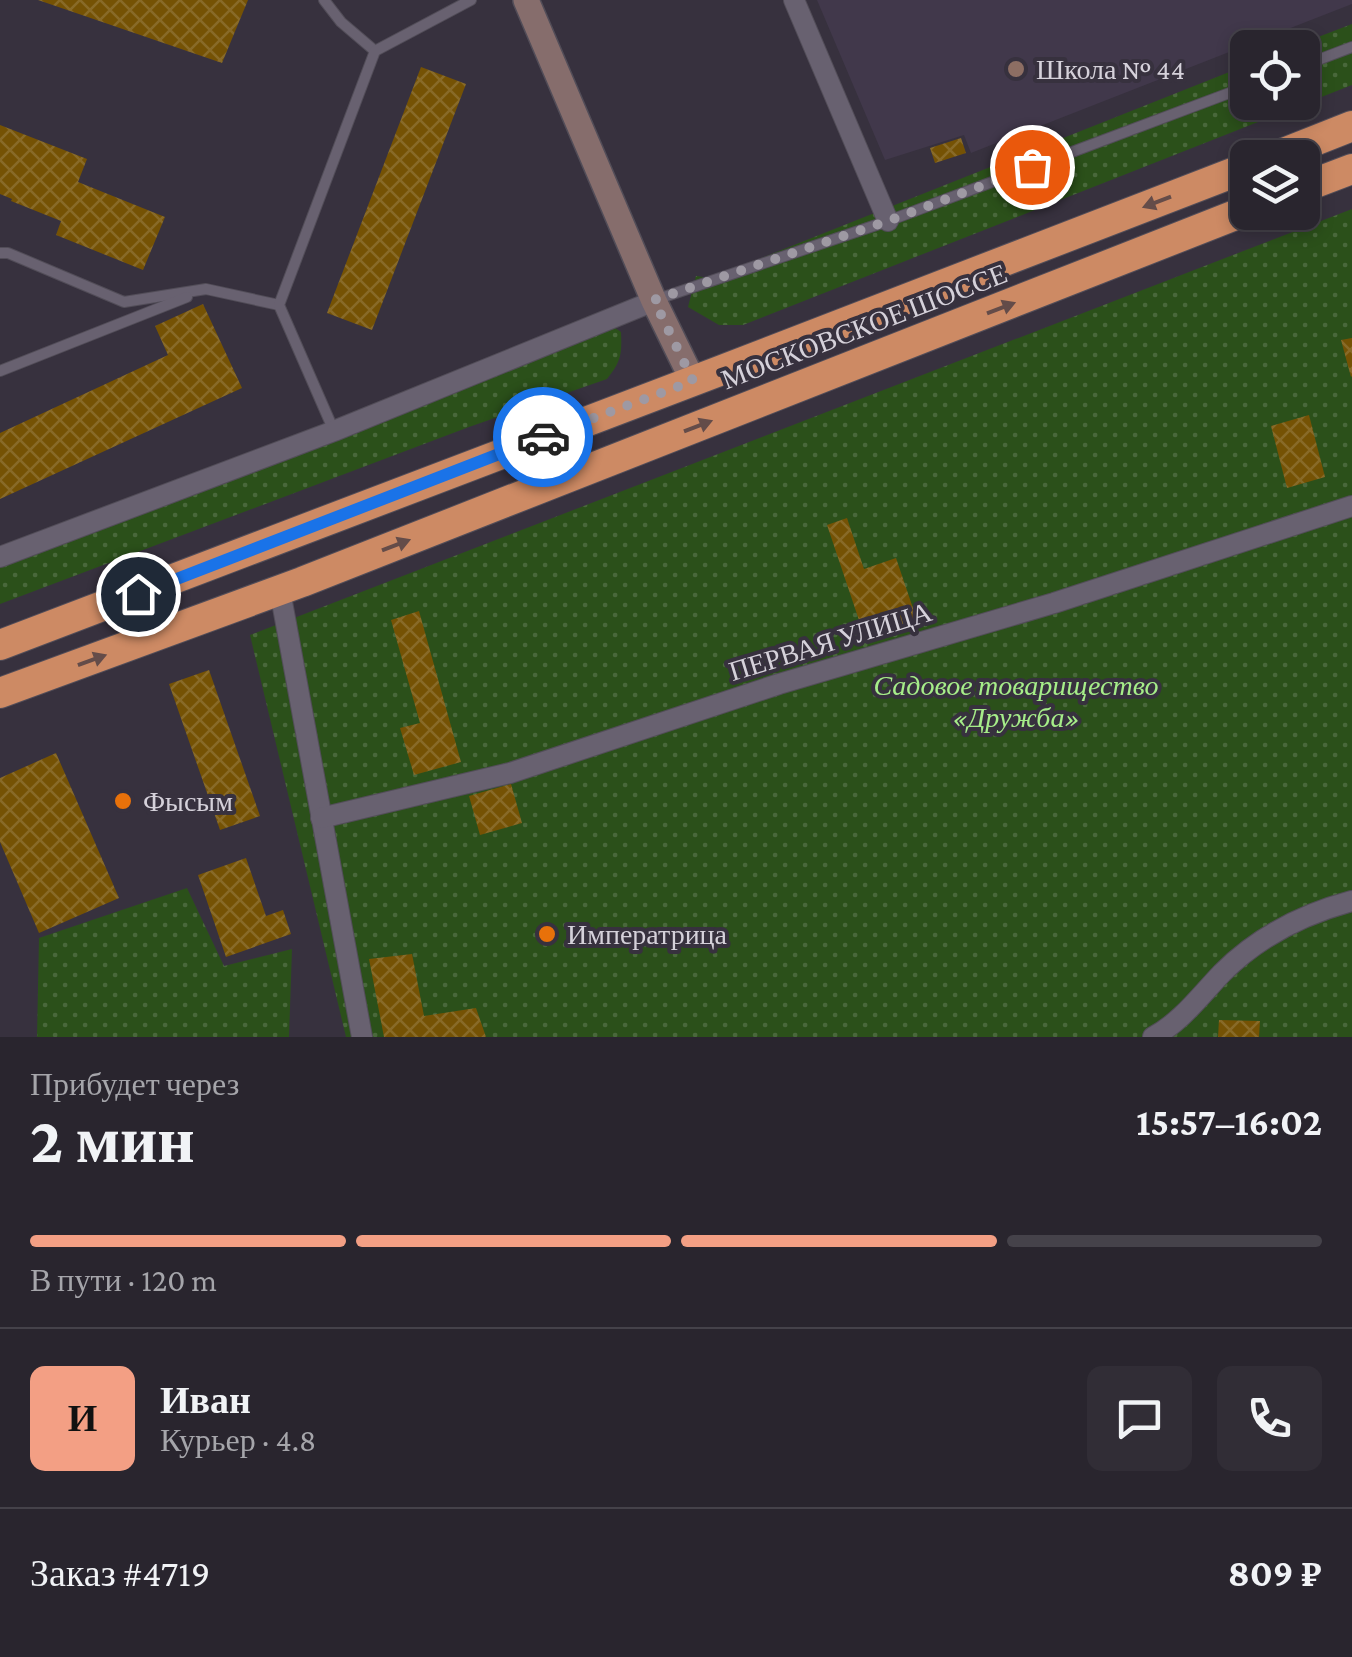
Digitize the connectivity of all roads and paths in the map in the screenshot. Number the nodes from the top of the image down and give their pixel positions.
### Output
1 (324, 0) edge
2 (471, 0) edge
3 (526, 0) edge
4 (794, 0) edge
5 (1352, 47) edge
6 (375, 51) junction
7 (1320, 59) edge
8 (1230, 93) edge
9 (1352, 126) edge
10 (1317, 140) edge
11 (1352, 170) edge
12 (1230, 173) edge
13 (1320, 182) edge
14 (1230, 217) edge
15 (888, 221) junction
16 (0, 253) edge
17 (206, 289) junction
18 (654, 300) junction
19 (278, 305) junction
20 (0, 371) edge
21 (693, 381) junction
22 (334, 431) junction
23 (1352, 506) edge
24 (0, 557) edge
25 (280, 591) junction
26 (0, 645) edge
27 (0, 693) edge
28 (321, 818) junction
29 (1352, 901) edge
30 (362, 1037) edge
31 (1153, 1037) edge

1 - 6 lane
2 - 6 lane
3 - 18 street
4 - 15 street
5 - 7 lane
6 - 19 lane
8 - 15 lane
9 - 10 highway
11 - 13 highway
12 -> 21 highway, МОСКОВСКОЕ ШОССЕ
25 -> 14 highway, МОСКОВСКОЕ ШОССЕ
15 - 18 lane
16 - 17 lane
17 - 19 lane
17 - 20 lane
18 - 21 street
18 - 22 street
19 - 22 lane
21 - 26 highway, МОСКОВСКОЕ ШОССЕ
22 - 24 street
23 - 28 street, ПЕРВАЯ УЛИЦА
27 -> 25 highway, МОСКОВСКОЕ ШОССЕ
25 - 28 street
28 - 30 street
29 - 31 street

